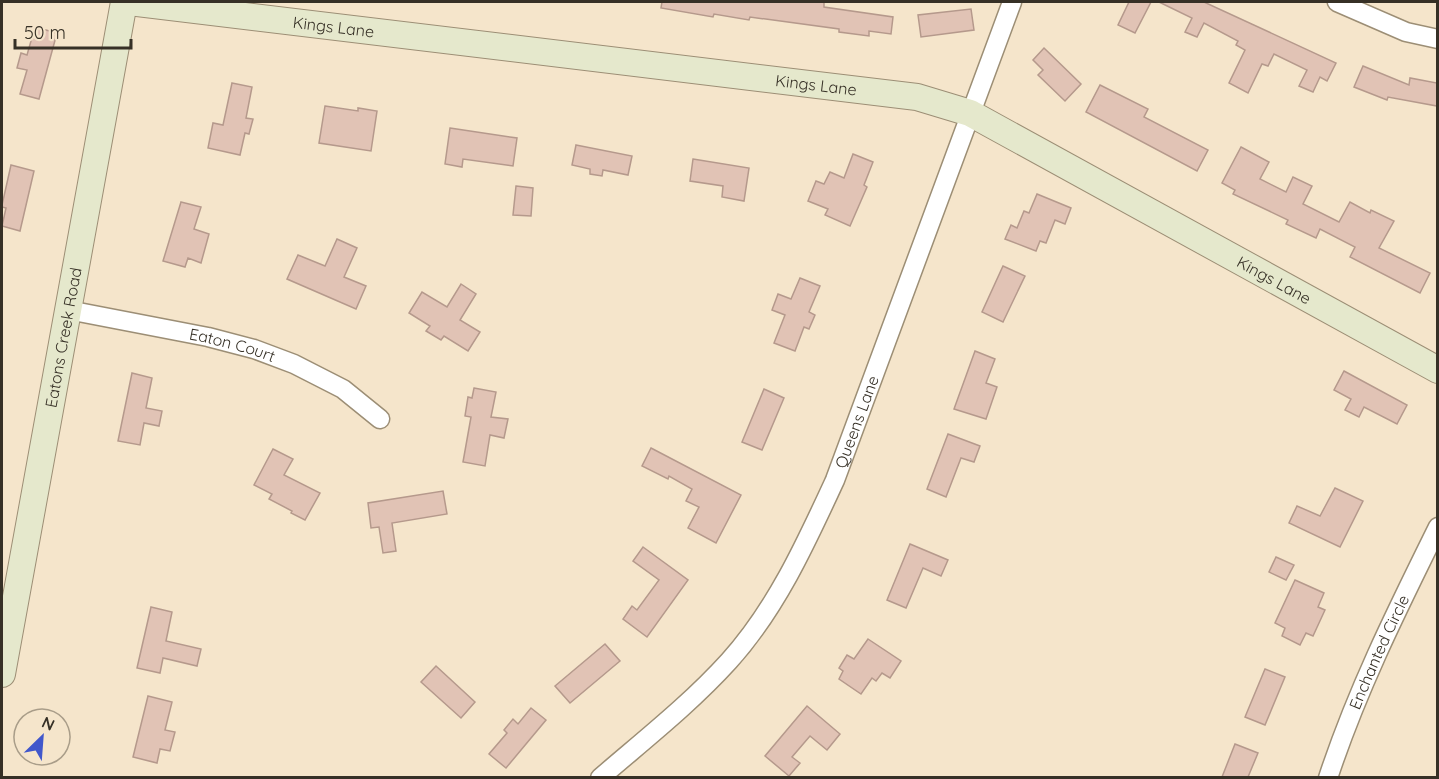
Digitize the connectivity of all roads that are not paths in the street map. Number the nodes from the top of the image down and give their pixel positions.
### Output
1 (124, 2) edge
2 (129, 2) edge
3 (1012, 2) edge
4 (1337, 2) edge
5 (1437, 39) edge
6 (970, 113) junction
7 (68, 310) junction
8 (1437, 370) edge
9 (380, 419) dead end
10 (1437, 527) edge
11 (2, 674) edge
12 (600, 777) edge
13 (1328, 777) edge

1 - 7 street, Eatons Creek Road
2 - 6 street, Kings Lane
3 - 6 street, Queens Lane
4 - 5 street
6 - 8 street, Kings Lane
6 - 12 street, Queens Lane
7 - 9 street, Eaton Court
7 - 11 street, Eatons Creek Road
10 - 13 street, Enchanted Circle

